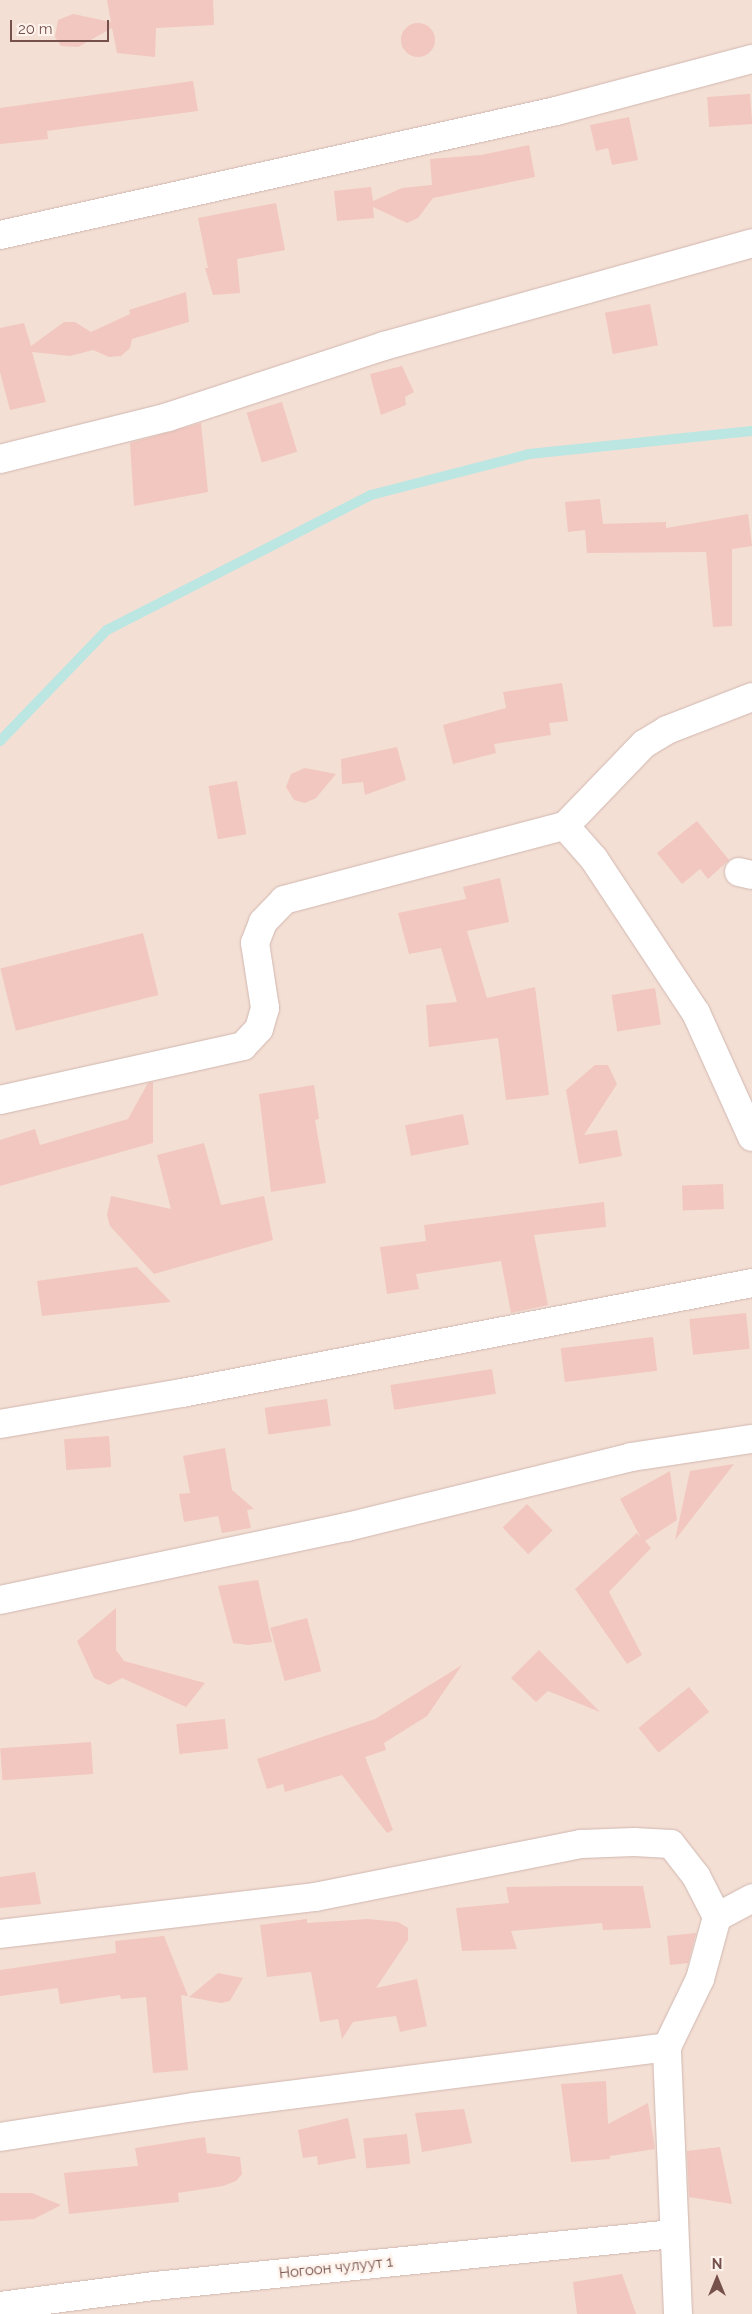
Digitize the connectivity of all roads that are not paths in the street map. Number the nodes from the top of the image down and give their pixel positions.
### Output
1 (752, 59) edge
2 (0, 235) edge
3 (752, 243) edge
4 (0, 459) edge
5 (752, 697) edge
6 (565, 826) junction
7 (0, 1100) edge
8 (752, 1137) edge
9 (752, 1284) edge
10 (0, 1424) edge
11 (752, 1439) edge
12 (0, 1600) edge
13 (752, 1898) edge
14 (717, 1917) junction
15 (0, 1934) edge
16 (667, 2048) junction
17 (0, 2137) edge
18 (673, 2234) junction
19 (0, 2306) edge
20 (678, 2314) edge

1 - 2 street
3 - 4 street
5 - 6 street
6 - 7 street
6 - 8 street
9 - 10 street
11 - 12 street
13 - 14 street
14 - 15 street
14 - 16 street
16 - 17 street
16 - 18 street
18 - 19 street, Ногоон чулуут 1
18 - 20 street

